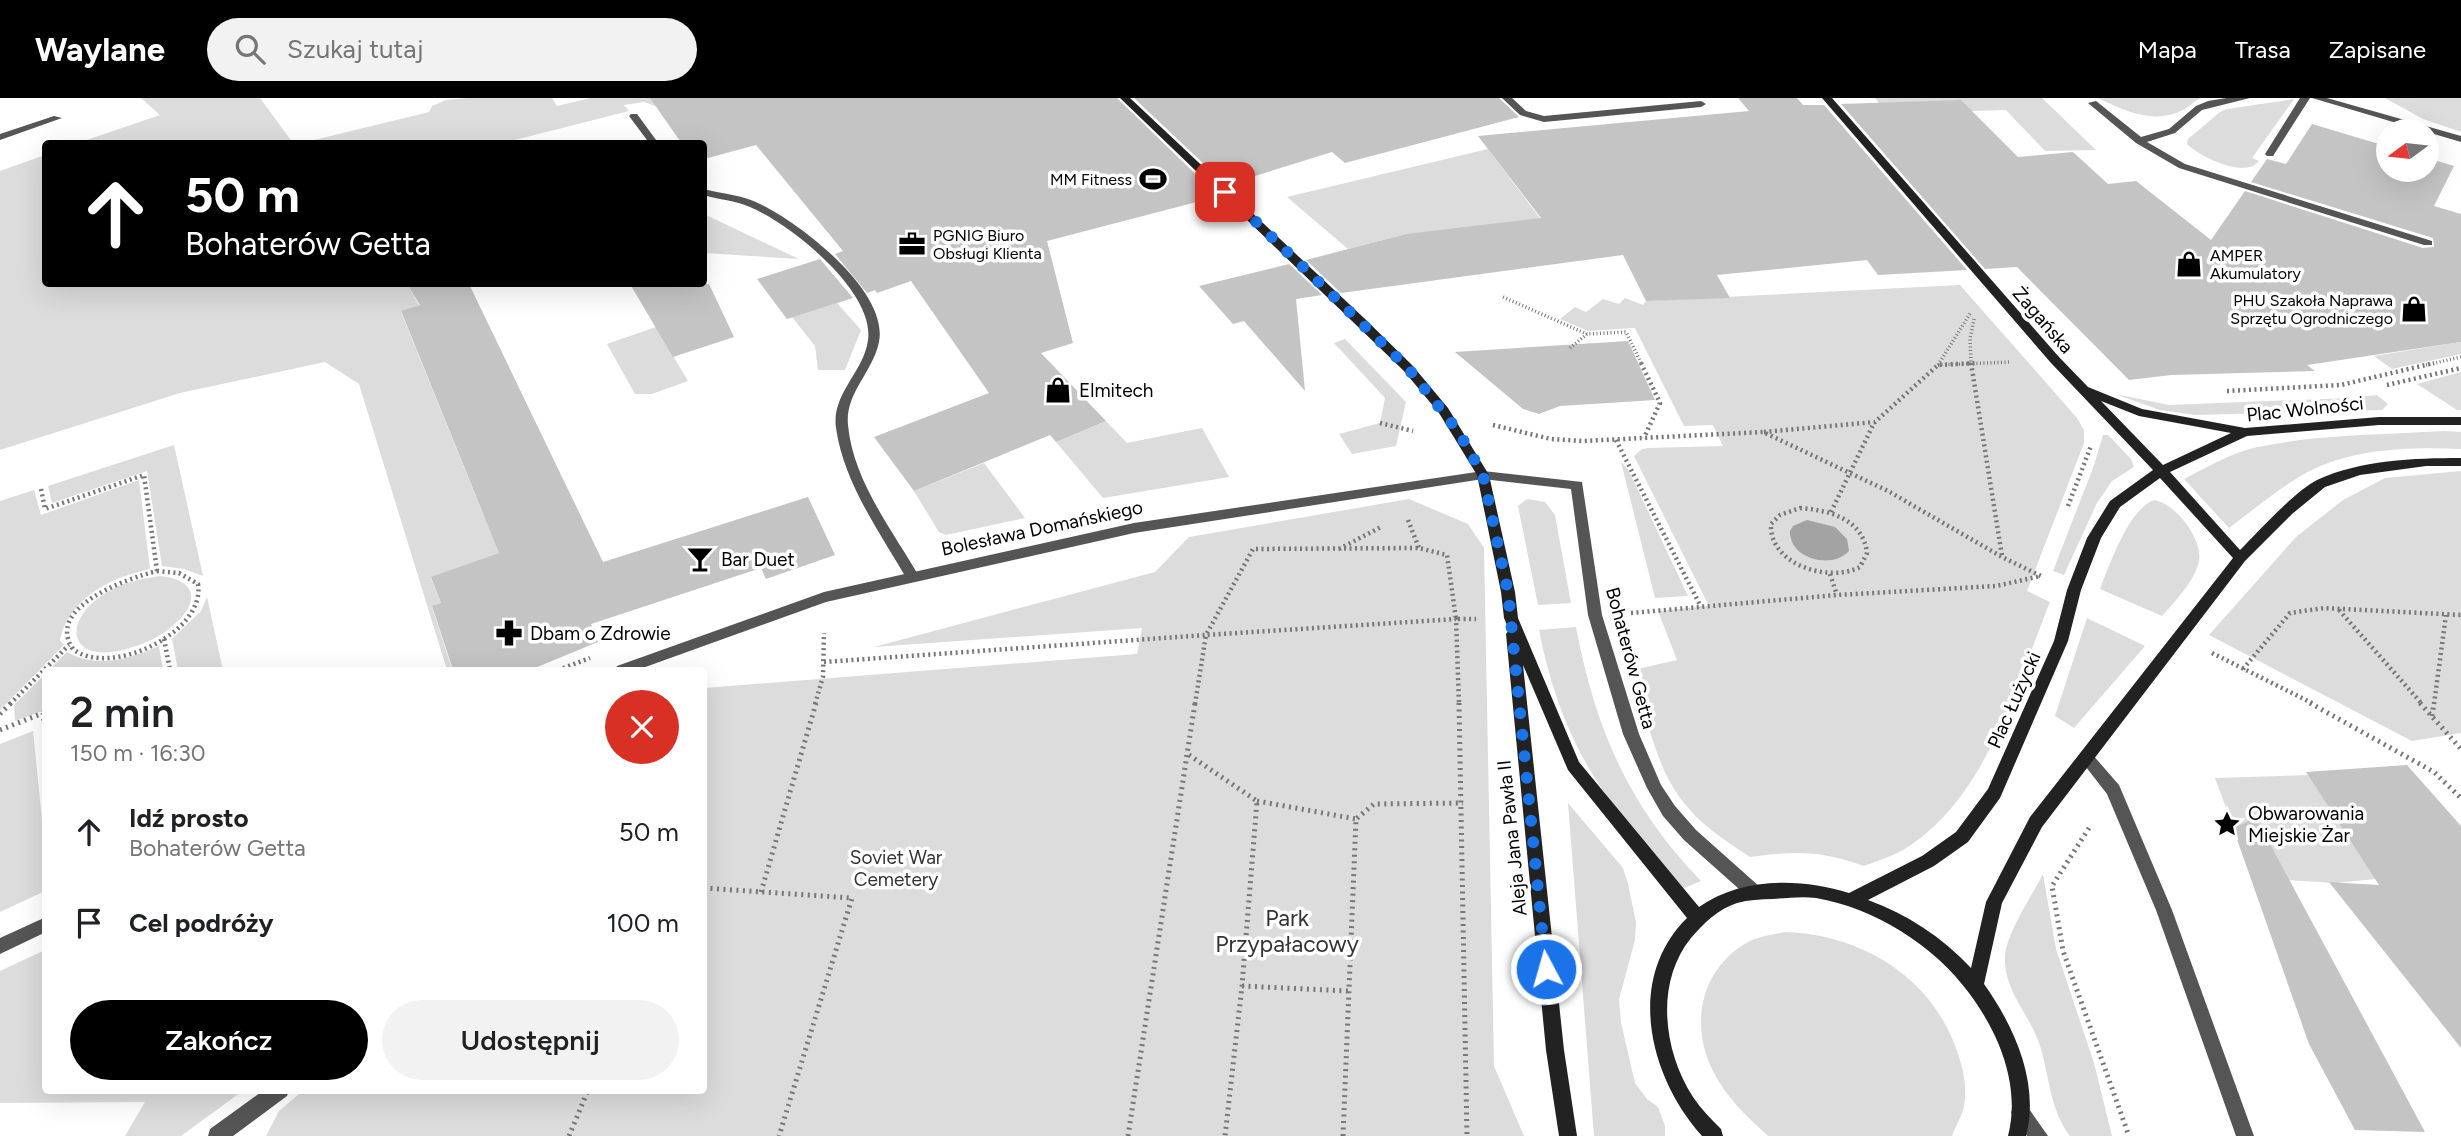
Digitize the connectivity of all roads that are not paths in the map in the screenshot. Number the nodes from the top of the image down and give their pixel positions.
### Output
1 (1125, 98) edge
2 (1507, 98) edge
3 (1827, 98) edge
4 (2245, 98) edge
5 (2305, 98) edge
6 (2317, 98) edge
7 (2359, 98) edge
8 (2093, 103) dead end
9 (1701, 104) dead end
10 (634, 116) dead end
11 (57, 118) dead end
12 (2386, 118) junction
13 (0, 137) edge
14 (2461, 139) edge
15 (652, 140) edge
16 (2139, 141) junction
17 (2270, 154) dead end
18 (707, 193) edge
19 (2428, 243) dead end
20 (2083, 389) junction
21 (2461, 421) edge
22 (2245, 432) junction
23 (2461, 462) edge
24 (2161, 471) junction
25 (1483, 475) junction
26 (2240, 558) junction
27 (913, 578) junction
28 (1511, 618) junction
29 (630, 667) edge
30 (2087, 758) junction
31 (1754, 892) junction
32 (1849, 901) junction
33 (1697, 917) junction
34 (42, 927) edge
35 (0, 946) edge
36 (1975, 987) junction
37 (275, 1094) edge
38 (2020, 1113) junction
39 (218, 1136) edge
40 (1567, 1136) edge
41 (1714, 1136) edge
42 (2017, 1136) edge
43 (2039, 1136) edge
44 (2245, 1136) edge

1 - 25 street
2 - 9 street
3 - 20 street, Żagańska
4 - 16 street
5 - 17 street
6 - 12 street
7 - 12 street
8 - 16 street
10 - 15 street
11 - 13 street
12 - 14 street
16 - 19 street
18 - 27 street
20 - 22 street
20 - 24 street, Żagańska
21 - 22 street, Plac Wolności
22 - 24 street, Plac Wolności
23 - 26 street
24 - 26 street, Żagańska
24 - 32 street, Plac Łużycki
25 - 27 street, Bolesława Domańskiego
25 - 28 street
25 - 31 street, Bohaterów Getta
26 - 30 street
27 - 29 street, Bolesława Domańskiego
28 - 33 street
28 - 40 street, Aleja Jana Pawła II
30 - 36 street
30 - 44 street
31 - 32 street
31 - 33 street
32 - 36 street
33 - 41 street
34 - 35 street
36 - 38 street
37 - 39 street
38 - 42 street
38 - 43 street

